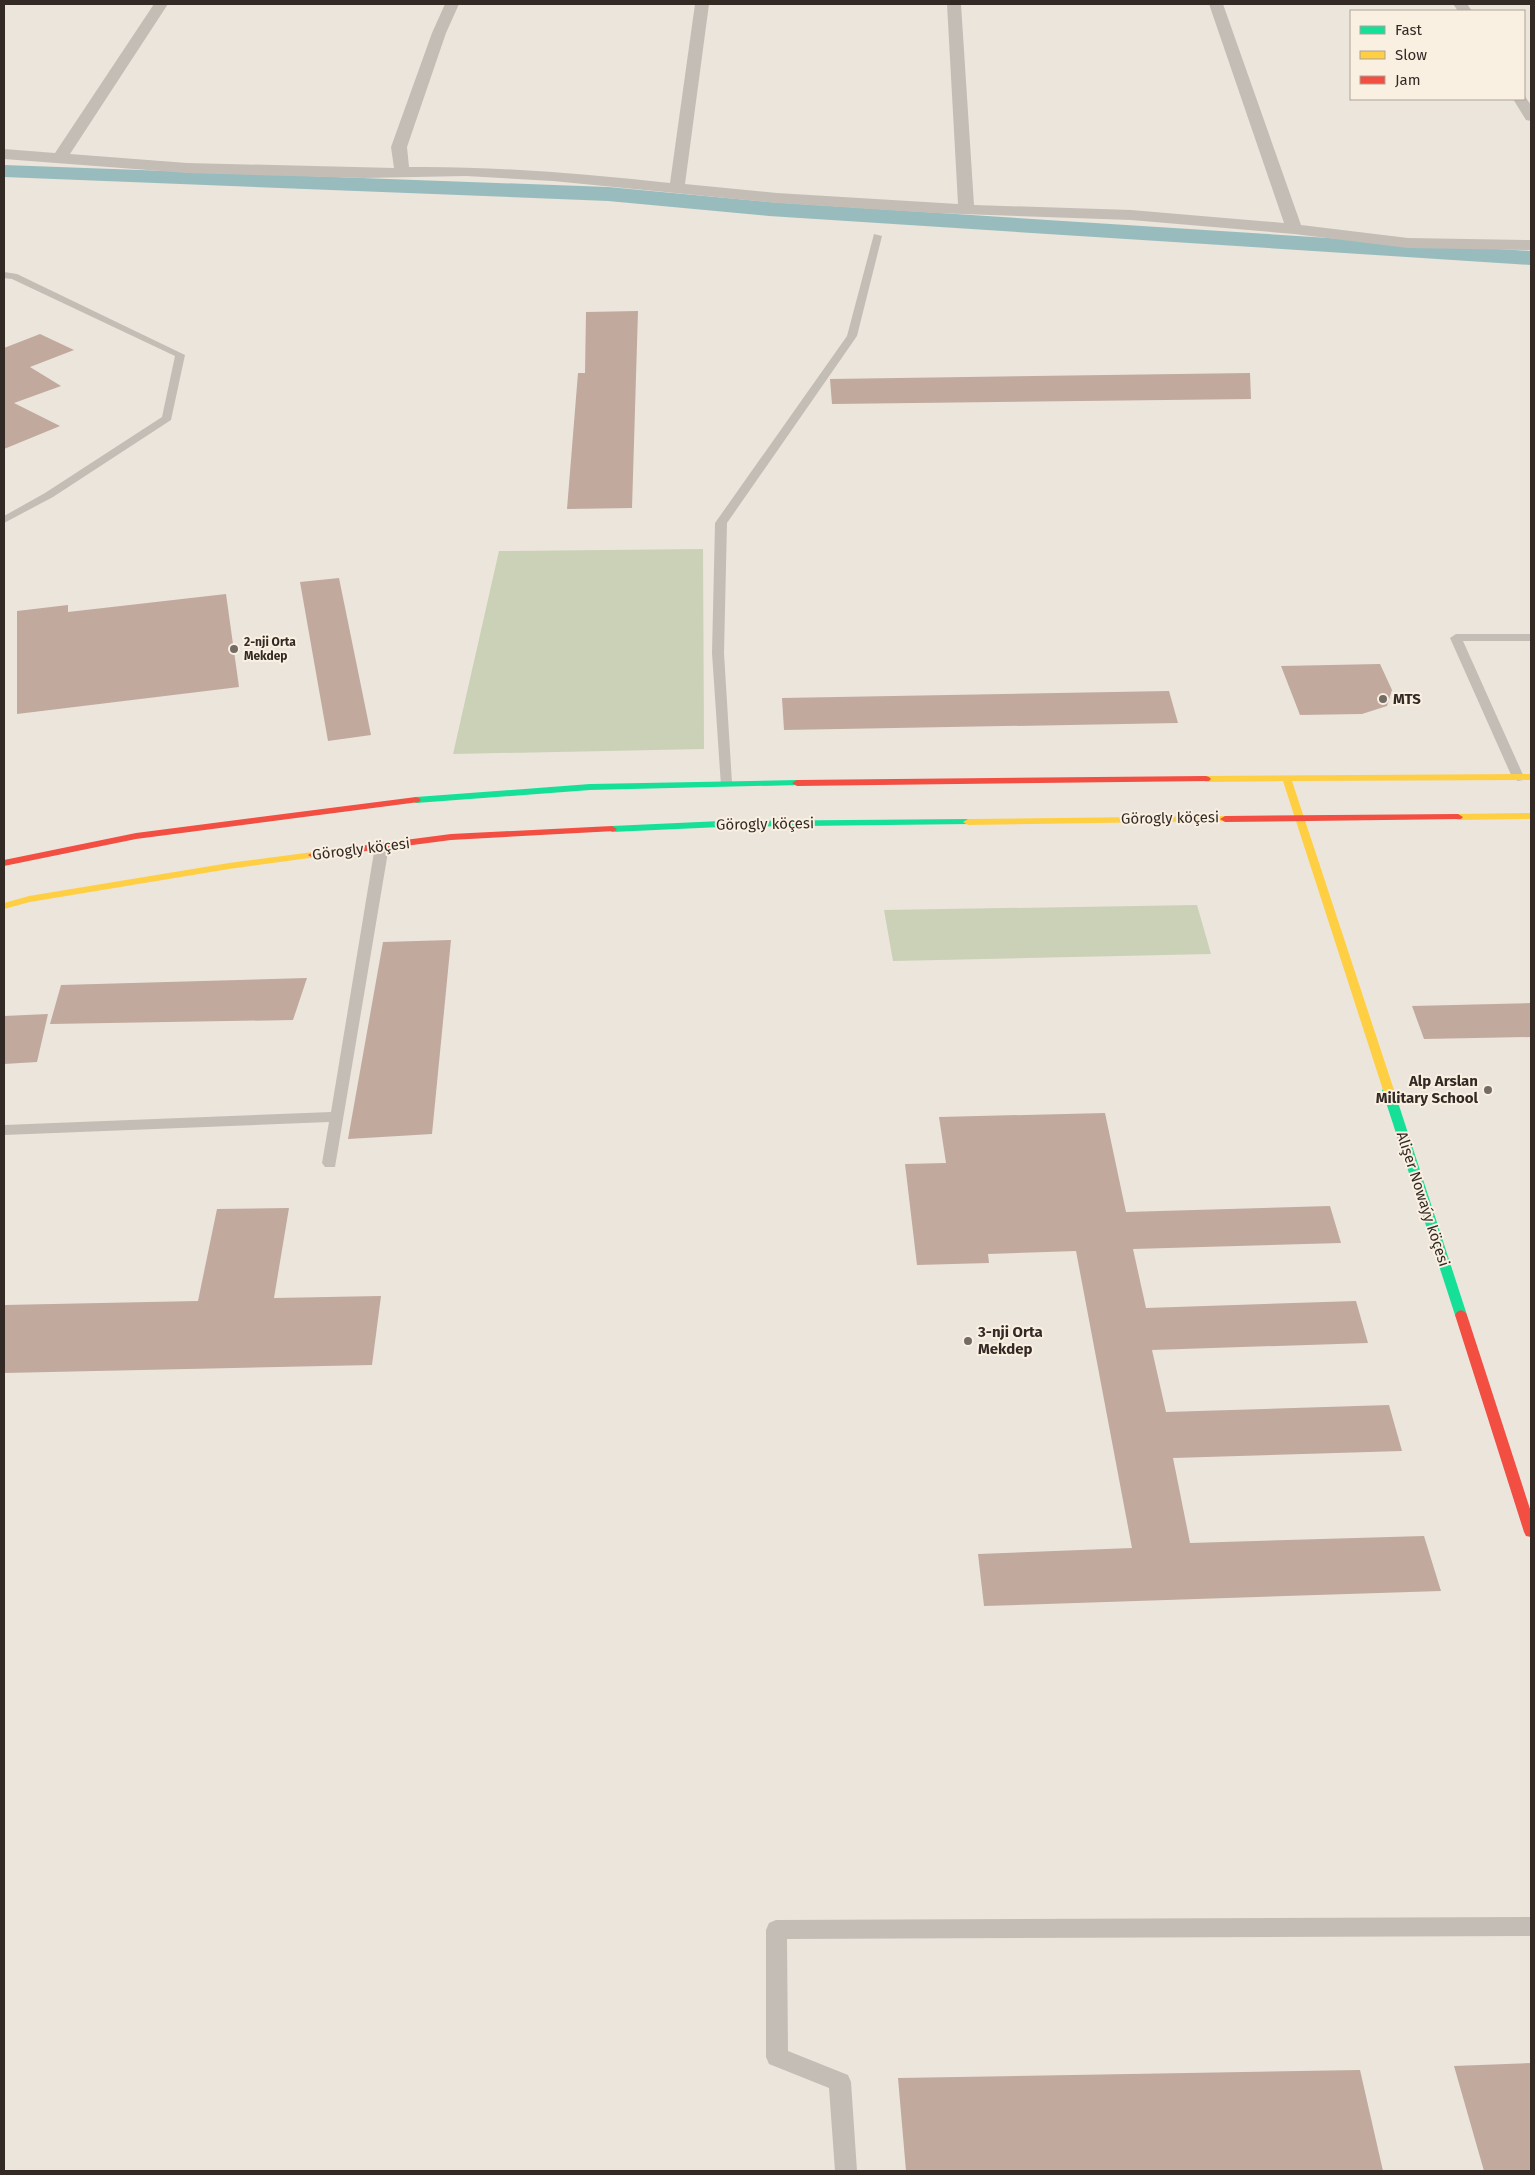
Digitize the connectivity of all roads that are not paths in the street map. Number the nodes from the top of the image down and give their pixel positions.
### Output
1 (161, 4) edge
2 (452, 4) edge
3 (702, 4) edge
4 (954, 4) edge
5 (1216, 4) edge
6 (1521, 100) edge
7 (1531, 117) edge
8 (4, 154) edge
9 (60, 157) junction
10 (402, 172) junction
11 (677, 188) junction
12 (966, 208) junction
13 (1294, 229) junction
14 (877, 236) dead end
15 (1531, 245) edge
16 (4, 275) edge
17 (4, 520) edge
18 (1531, 638) edge
19 (1518, 777) junction
20 (1531, 777) edge
21 (1287, 780) junction
22 (726, 783) junction
23 (1531, 816) edge
24 (1299, 817) junction
25 (382, 846) junction
26 (4, 863) edge
27 (4, 906) edge
28 (337, 1117) junction
29 (4, 1130) edge
30 (330, 1163) dead end
31 (1531, 1532) edge
32 (1531, 1926) edge
33 (846, 2171) edge

1 - 9 street
2 - 10 street
3 - 11 street
4 - 12 street
5 - 13 street
6 - 7 street
8 - 9 street
9 - 10 street
10 - 11 street
11 - 12 street
12 - 13 street
13 - 15 street
14 - 22 lane
16 - 17 lane
18 - 19 lane
19 - 20 main road
19 - 21 main road
21 - 22 main road
21 - 24 main road, Alişer Nowaýy köçesi
22 - 26 main road
23 - 24 main road, Görogly köçesi
24 - 25 main road, Görogly köçesi
24 - 31 main road, Alişer Nowaýy köçesi
25 - 27 main road, Görogly köçesi
25 - 28 lane
28 - 29 lane
28 - 30 lane
32 - 33 lane

